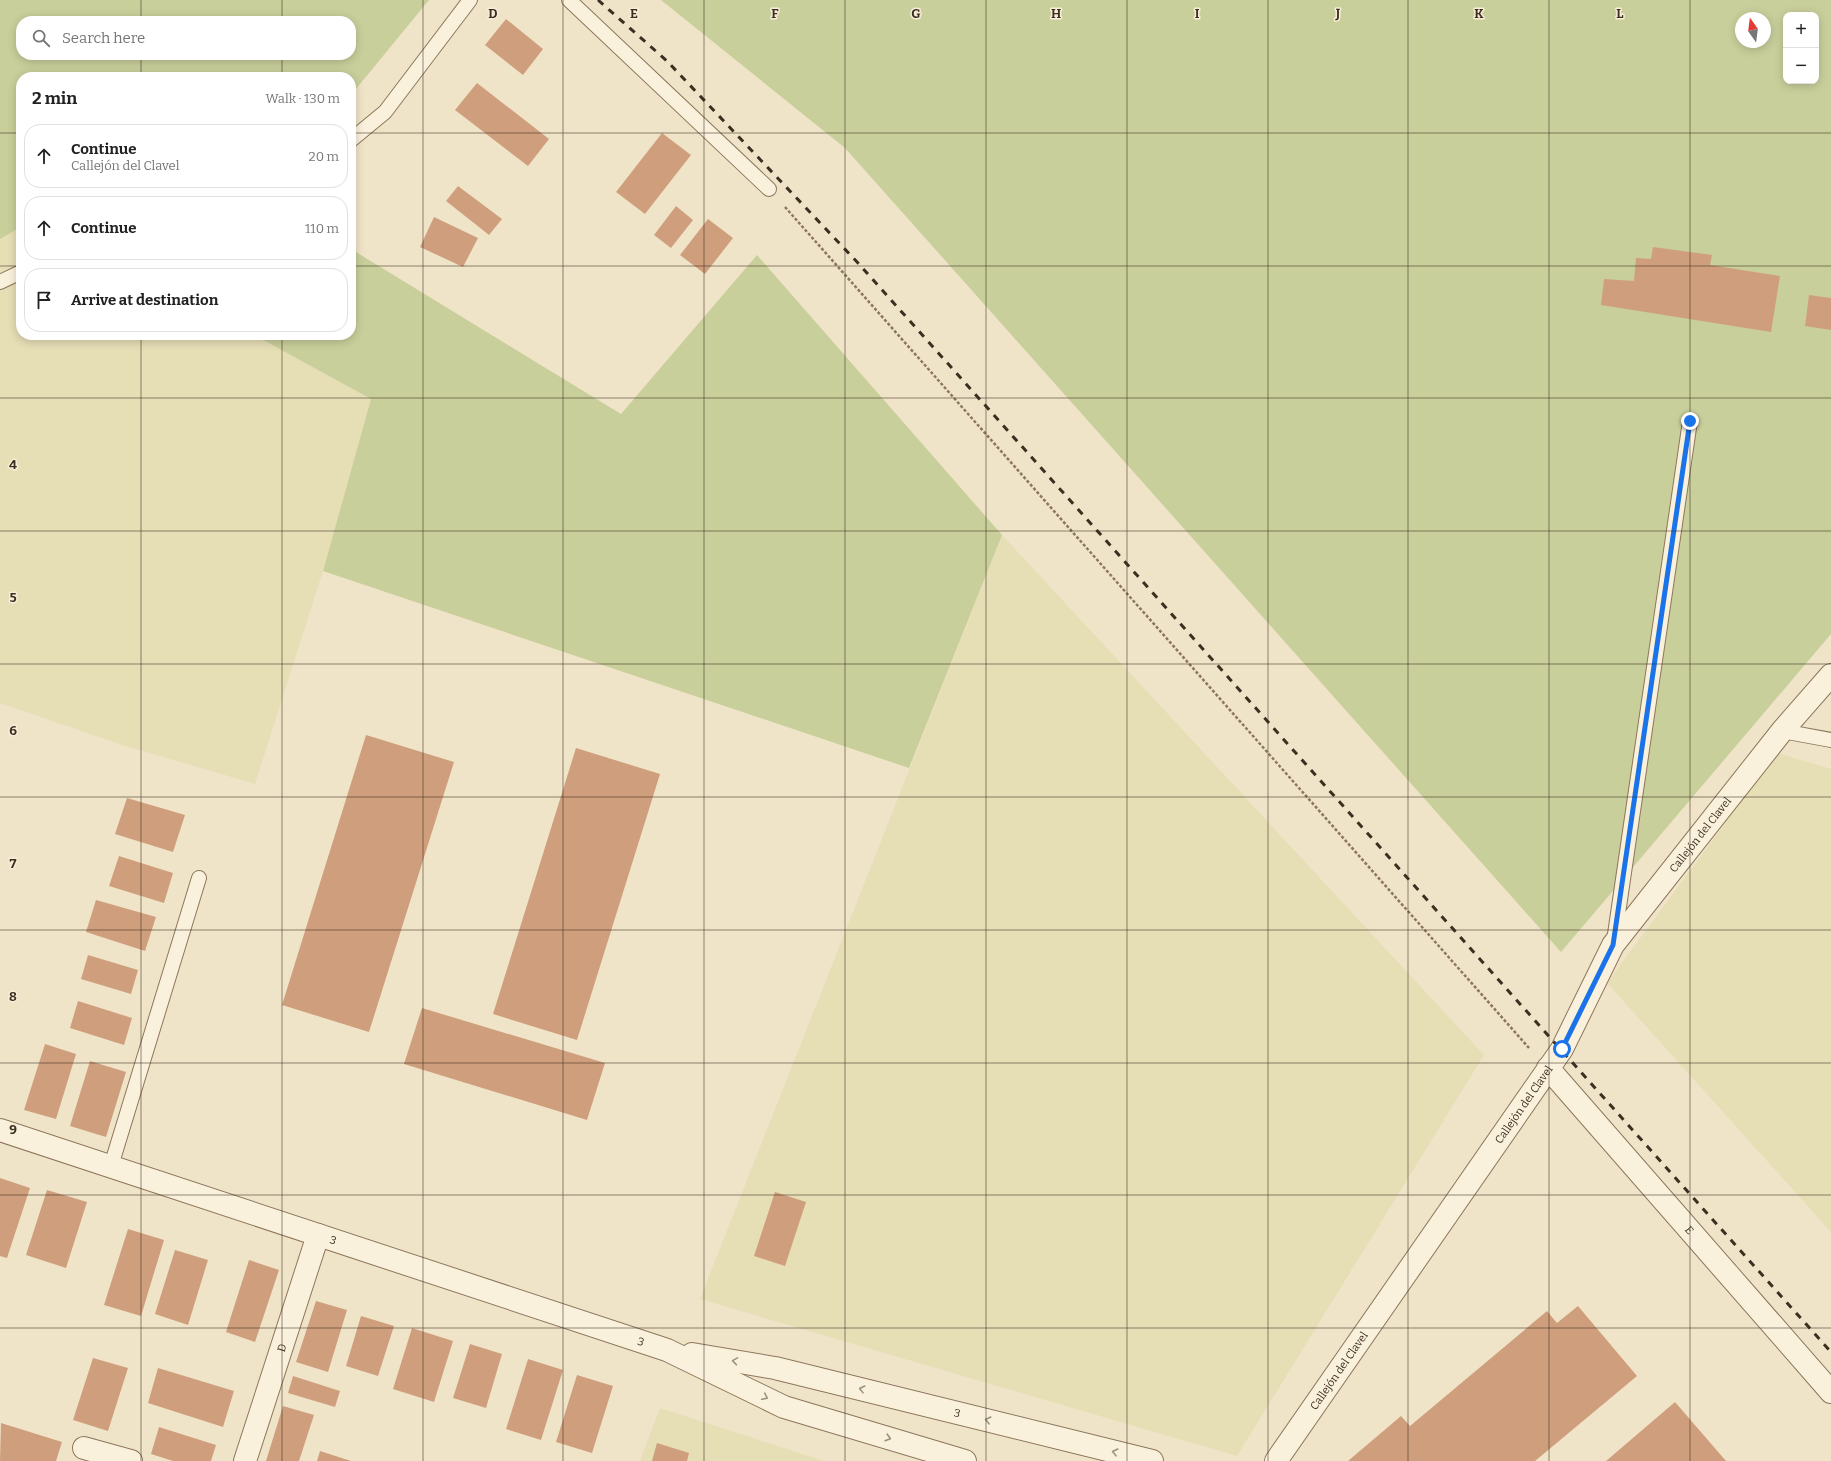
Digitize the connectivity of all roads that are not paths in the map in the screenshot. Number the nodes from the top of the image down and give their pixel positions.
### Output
1 (470, 0) edge
2 (569, 0) edge
3 (356, 136) edge
4 (769, 189) road end
5 (16, 274) edge
6 (0, 282) edge
7 (1690, 421) dead end
8 (1831, 675) edge
9 (1782, 731) junction
10 (1831, 740) edge
11 (199, 878) dead end
12 (1613, 945) junction
13 (1548, 1068) junction
14 (0, 1130) edge
15 (110, 1166) junction
16 (318, 1235) junction
17 (667, 1350) junction
18 (1831, 1392) edge
19 (84, 1448) dead end
20 (131, 1461) edge
21 (245, 1461) edge
22 (965, 1461) edge
23 (1152, 1461) edge
24 (1276, 1461) edge

1 - 3 lane
2 - 4 lane
5 - 6 lane
7 - 12 lane
8 - 9 street, Callejón del Clavel
9 - 10 lane
9 - 12 street, Callejón del Clavel
11 - 15 lane
12 - 13 street, Callejón del Clavel
13 - 18 street, E
13 - 24 street, Callejón del Clavel
14 - 15 street, 3
15 - 16 street, 3
16 - 17 street, 3
16 - 21 street, D
17 -> 22 street, 3
23 -> 17 street, 3
19 - 20 street

